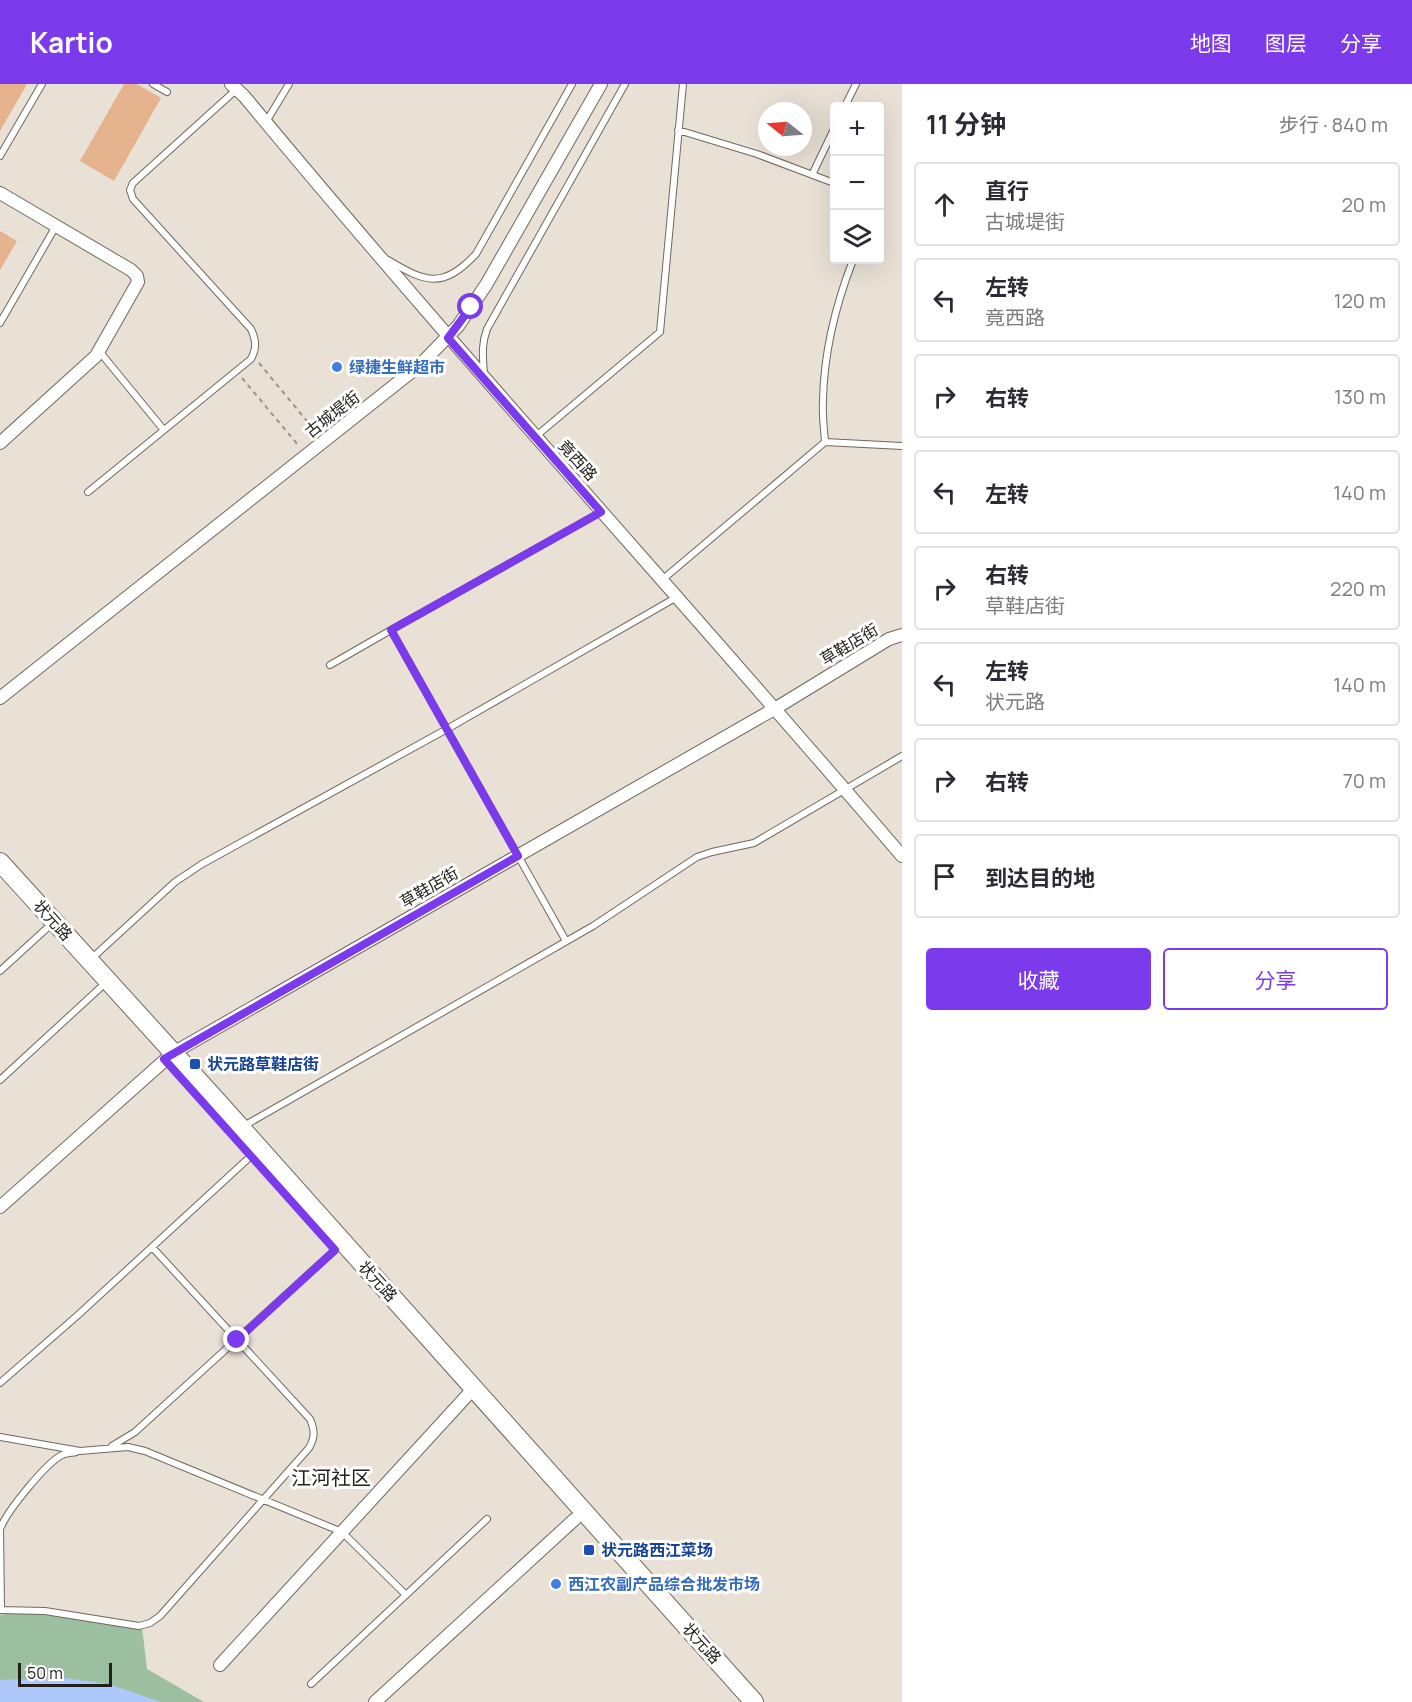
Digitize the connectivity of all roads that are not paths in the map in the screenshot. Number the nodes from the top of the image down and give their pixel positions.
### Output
1 (42, 84) edge
2 (153, 84) edge
3 (289, 84) edge
4 (572, 84) edge
5 (601, 84) edge
6 (625, 84) edge
7 (683, 84) edge
8 (856, 84) edge
9 (234, 87) edge
10 (166, 92) dead end
11 (847, 102) edge
12 (266, 123) junction
13 (678, 130) junction
14 (830, 137) edge
15 (0, 156) edge
16 (812, 175) junction
17 (830, 182) edge
18 (0, 193) edge
19 (56, 226) junction
20 (372, 250) junction
21 (852, 264) edge
22 (0, 323) edge
23 (448, 338) junction
24 (98, 350) junction
25 (485, 381) junction
26 (163, 429) junction
27 (535, 437) junction
28 (825, 442) junction
29 (0, 443) edge
30 (902, 446) edge
31 (88, 492) dead end
32 (601, 512) junction
33 (662, 580) junction
34 (677, 597) junction
35 (391, 630) junction
36 (902, 635) edge
37 (330, 665) dead end
38 (0, 698) edge
39 (776, 708) junction
40 (447, 729) junction
41 (902, 756) edge
42 (846, 790) junction
43 (518, 856) junction
44 (902, 856) edge
45 (0, 862) edge
46 (0, 878) edge
47 (46, 929) junction
48 (566, 941) junction
49 (89, 960) junction
50 (0, 971) edge
51 (100, 988) junction
52 (169, 1056) junction
53 (0, 1080) edge
54 (241, 1128) junction
55 (251, 1156) junction
56 (0, 1207) edge
57 (152, 1247) junction
58 (335, 1250) junction
59 (237, 1340) junction
60 (0, 1383) edge
61 (470, 1393) junction
62 (0, 1437) edge
63 (103, 1450) junction
64 (80, 1451) junction
65 (263, 1500) junction
66 (486, 1519) dead end
67 (575, 1519) junction
68 (0, 1526) edge
69 (342, 1532) junction
70 (405, 1594) junction
71 (0, 1610) edge
72 (220, 1665) dead end
73 (311, 1684) dead end
74 (375, 1702) edge
75 (738, 1702) edge
76 (754, 1702) edge

1 - 15 lane
2 - 10 lane
3 - 12 lane
4 - 20 lane
5 - 23 street, 古城堤街
6 - 25 lane
7 - 13 lane
8 - 11 lane
9 - 12 street, 竟西路
9 - 26 lane
12 - 20 street, 竟西路
13 - 16 lane
13 - 27 lane
14 - 16 lane
16 - 17 lane
18 - 19 street
19 - 22 lane
19 - 24 street
20 - 23 street, 竟西路
21 - 28 lane
23 - 25 street, 竟西路
23 - 38 street, 古城堤街
24 - 26 lane
24 - 29 street
25 - 27 street, 竟西路
26 - 31 lane
27 - 32 street, 竟西路
28 - 30 lane
28 - 33 lane
32 - 33 street, 竟西路
32 - 35 lane
33 - 34 street, 竟西路
34 - 39 street, 竟西路
34 - 40 lane
35 - 37 lane
35 - 40 lane
36 - 39 street, 草鞋店街
39 - 42 street, 竟西路
39 - 43 street, 草鞋店街
40 - 43 lane
40 - 49 lane
41 - 42 lane
42 - 44 street, 竟西路
42 - 48 lane
43 - 48 lane
43 - 52 street, 草鞋店街
45 - 49 main road, 状元路
46 - 47 main road, 状元路
47 - 50 lane
47 - 51 main road, 状元路
48 - 54 lane
49 - 52 main road, 状元路
51 - 52 main road, 状元路
51 - 53 lane
52 - 54 main road, 状元路
52 - 55 main road, 状元路
52 - 56 street, 草鞋店街
54 - 61 main road, 状元路
55 - 57 lane
55 - 58 main road, 状元路
57 - 59 lane
57 - 60 lane
58 - 59 lane
58 - 61 main road, 状元路
59 - 63 lane
59 - 65 lane
61 - 67 main road, 状元路
61 - 69 street
61 - 76 main road, 状元路
62 - 64 lane
63 - 64 lane
63 - 65 lane
64 - 68 lane
65 - 69 lane
65 - 71 lane
66 - 70 lane
67 - 74 street
67 - 75 main road, 状元路
68 - 71 lane
69 - 70 lane
69 - 72 street
70 - 73 lane

